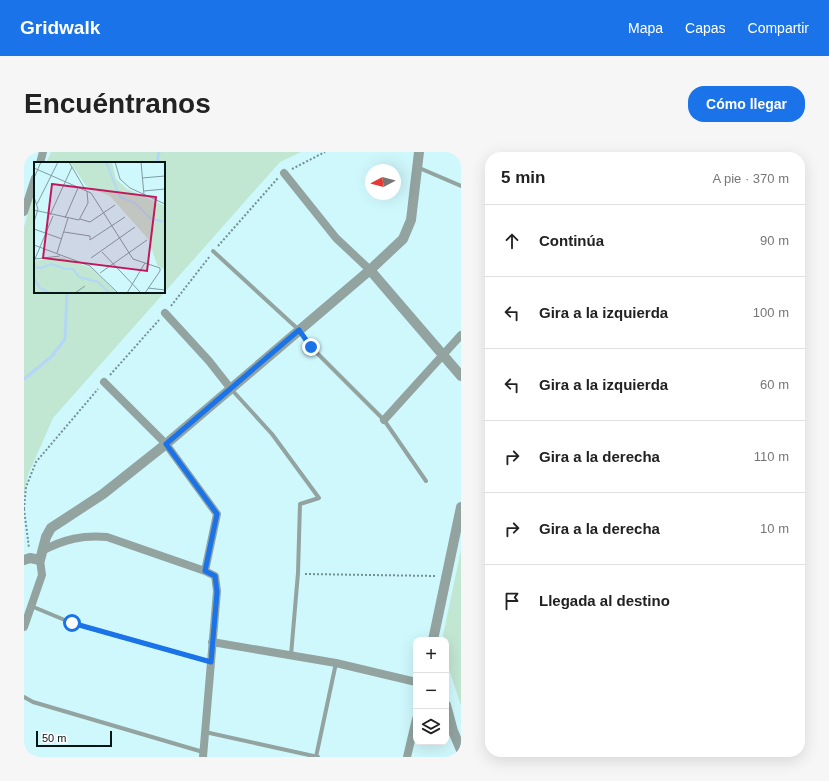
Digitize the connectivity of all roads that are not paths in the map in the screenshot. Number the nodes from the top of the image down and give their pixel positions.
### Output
1 (43, 152) edge
2 (419, 152) edge
3 (40, 162) edge
4 (416, 167) junction
5 (284, 173) dead end
6 (34, 181) edge
7 (461, 186) edge
8 (24, 212) edge
9 (213, 251) dead end
10 (370, 270) junction
11 (165, 313) dead end
12 (299, 330) junction
13 (461, 335) edge
14 (443, 356) junction
15 (461, 376) edge
16 (104, 382) dead end
17 (231, 389) junction
18 (384, 420) junction
19 (166, 444) junction
20 (426, 481) dead end
21 (461, 507) edge
22 (34, 557) edge
23 (205, 571) junction
24 (31, 606) junction
25 (24, 627) edge
26 (433, 637) edge
27 (212, 642) junction
28 (291, 656) junction
29 (211, 662) junction
30 (336, 663) junction
31 (413, 681) edge
32 (24, 697) edge
33 (447, 709) edge
34 (413, 730) edge
35 (206, 732) junction
36 (461, 750) edge
37 (203, 755) edge
38 (317, 757) edge
39 (406, 757) edge

1 - 3 street
2 - 4 street
4 - 7 lane
4 - 10 street
5 - 10 street
6 - 8 street
9 - 12 lane
10 - 12 street
10 - 14 street
11 - 17 street
12 - 17 street
12 - 18 lane
13 - 14 street
14 - 15 street
14 - 18 street
16 - 19 street
17 - 19 street
17 - 28 lane
18 - 20 lane
19 - 22 street
19 - 23 street
21 - 26 street
22 - 23 street
22 - 24 street
23 - 27 street
24 - 25 street
24 - 29 lane
27 - 28 street
27 - 29 street
28 - 30 street
29 - 35 street
30 - 31 street
30 - 38 lane
32 - 37 lane
33 - 36 street
34 - 39 street
35 - 37 street
35 - 38 lane

